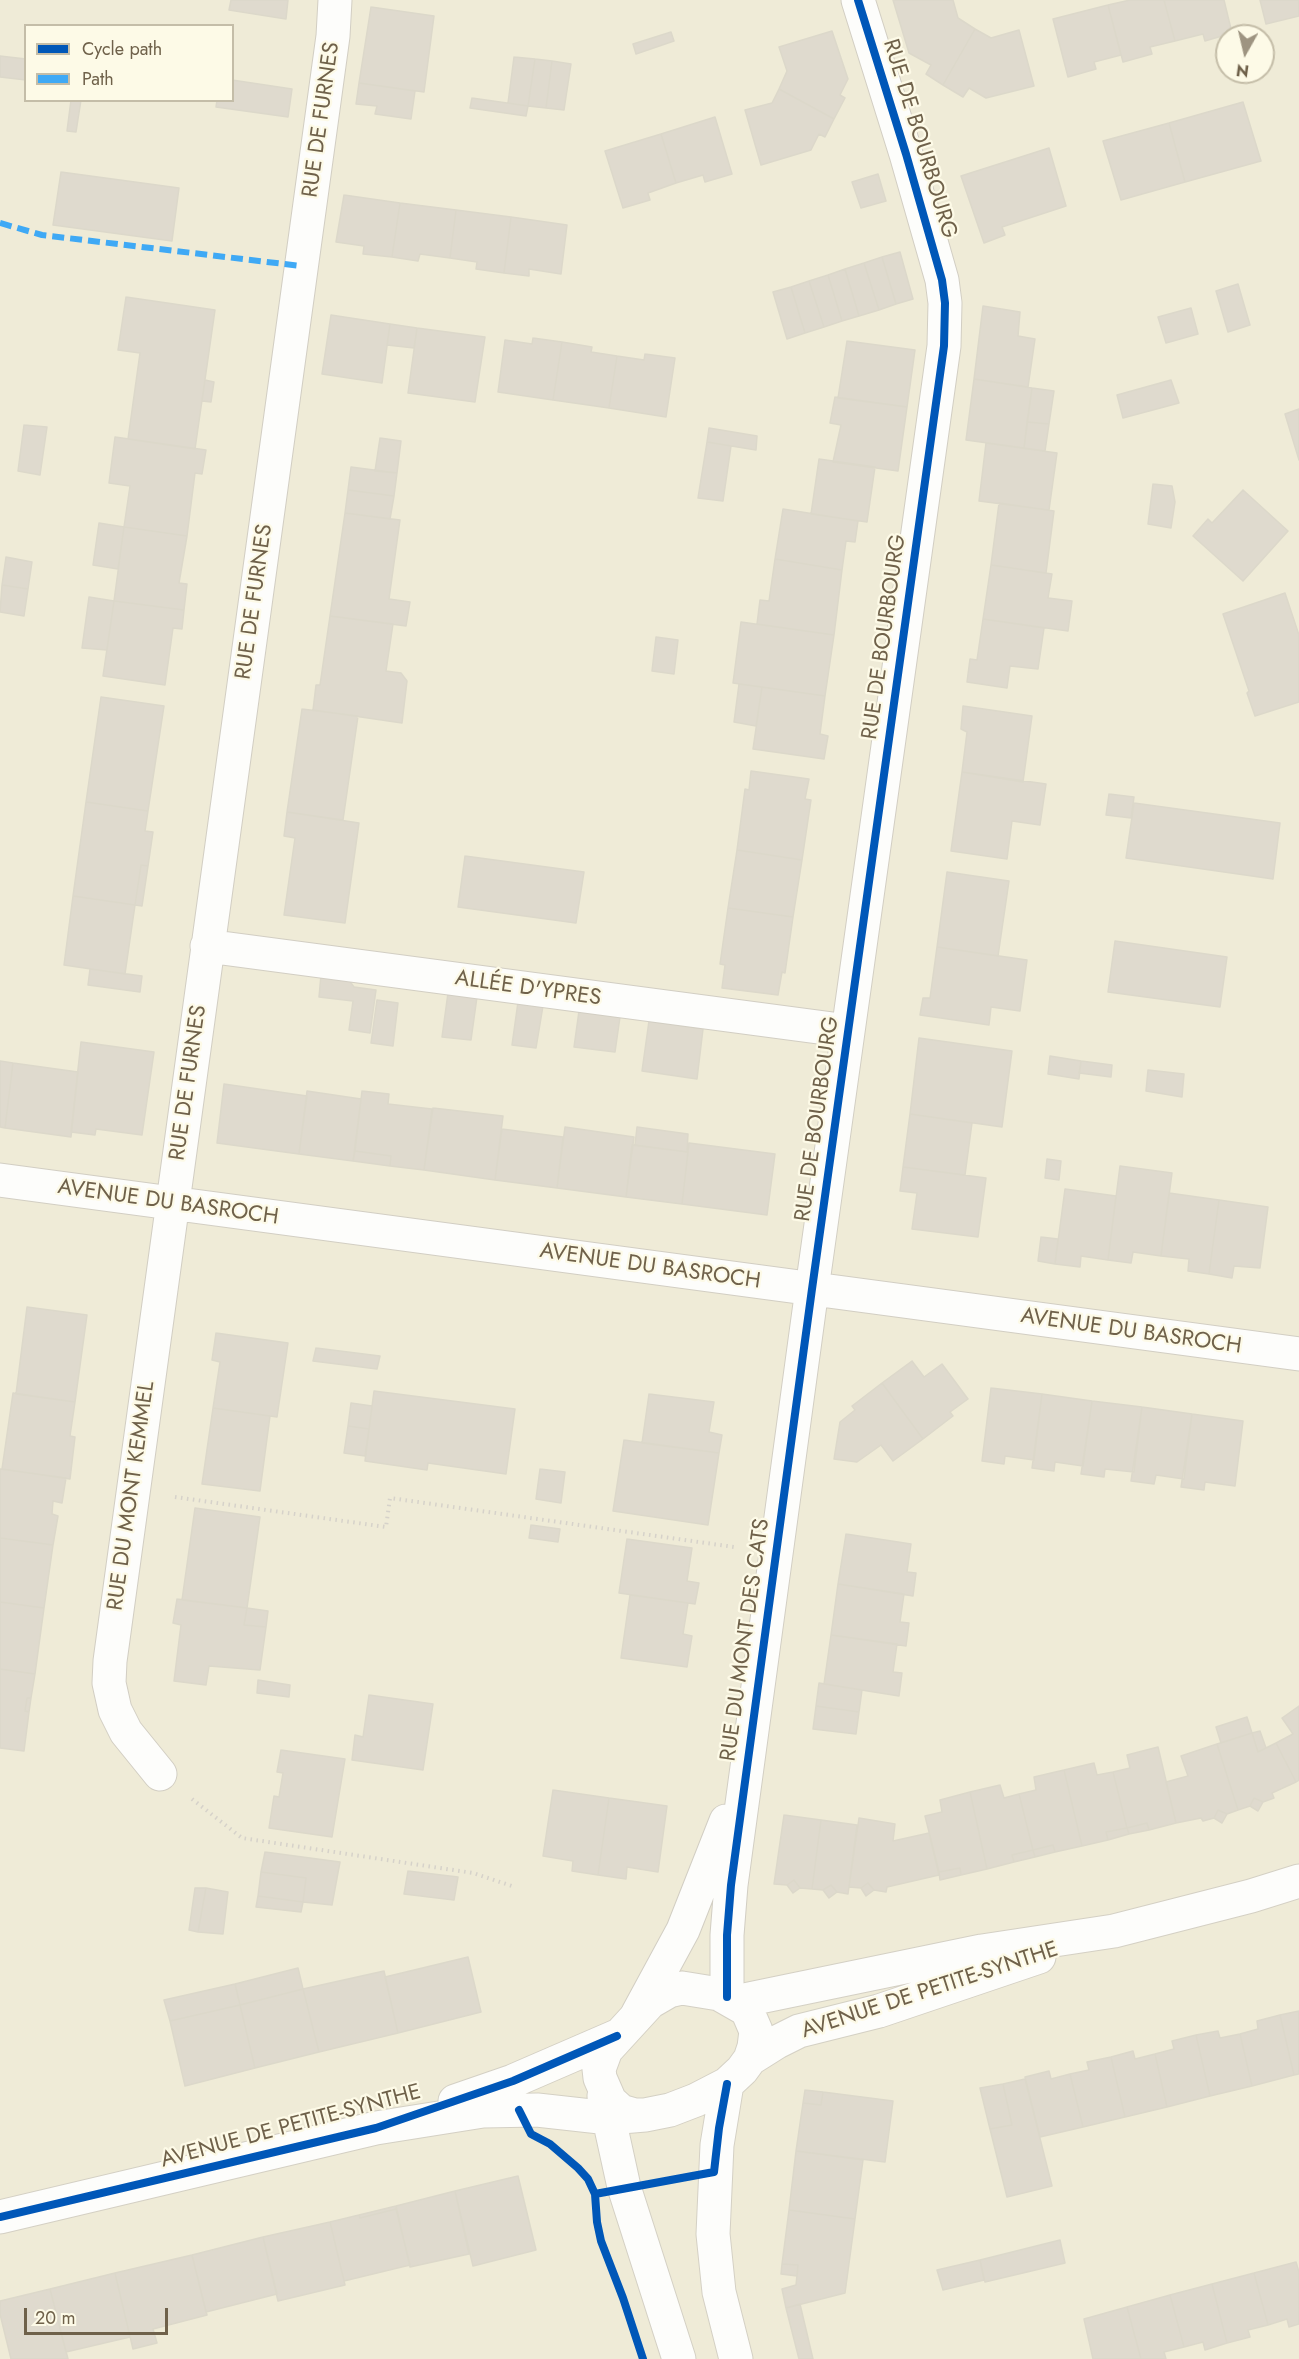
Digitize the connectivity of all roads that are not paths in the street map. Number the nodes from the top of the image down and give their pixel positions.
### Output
1 (336, 0) edge
2 (858, 0) edge
3 (207, 946) junction
4 (848, 1031) junction
5 (0, 1180) edge
6 (173, 1203) junction
7 (812, 1289) junction
8 (1299, 1354) edge
9 (749, 1751) junction
10 (160, 1774) road end
11 (1299, 1881) edge
12 (1114, 1931) junction
13 (731, 1999) junction
14 (628, 2024) junction
15 (750, 2059) junction
16 (727, 2084) junction
17 (602, 2085) junction
18 (645, 2115) junction
19 (609, 2118) junction
20 (376, 2128) junction
21 (0, 2217) edge
22 (679, 2359) edge
23 (736, 2359) edge

1 - 3 street, RUE DE FURNES
2 - 4 street, RUE DE BOURBOURG
3 - 4 street, ALLÉE D'YPRES
3 - 6 street, RUE DE FURNES
4 - 7 street, RUE DE BOURBOURG
5 - 6 street, AVENUE DU BASROCH
6 - 7 street, AVENUE DU BASROCH
6 - 10 street, RUE DU MONT KEMMEL
7 - 8 street, AVENUE DU BASROCH
7 - 9 street, RUE DU MONT DES CATS
9 - 13 street, RUE DU MONT DES CATS
9 - 14 street, RUE DU MONT DES CATS
11 - 12 street, AVENUE DE PETITE-SYNTHE
12 - 13 street, AVENUE DE PETITE-SYNTHE
12 - 15 street, AVENUE DE PETITE-SYNTHE
13 - 14 street
13 - 15 street
14 - 17 street
14 - 20 street, AVENUE DE PETITE-SYNTHE
15 - 16 street
16 - 18 street
16 - 23 street
17 - 18 street
17 - 19 street
18 - 19 street, AVENUE DE PETITE-SYNTHE
19 - 20 street, AVENUE DE PETITE-SYNTHE
19 - 22 street
20 - 21 street, AVENUE DE PETITE-SYNTHE

